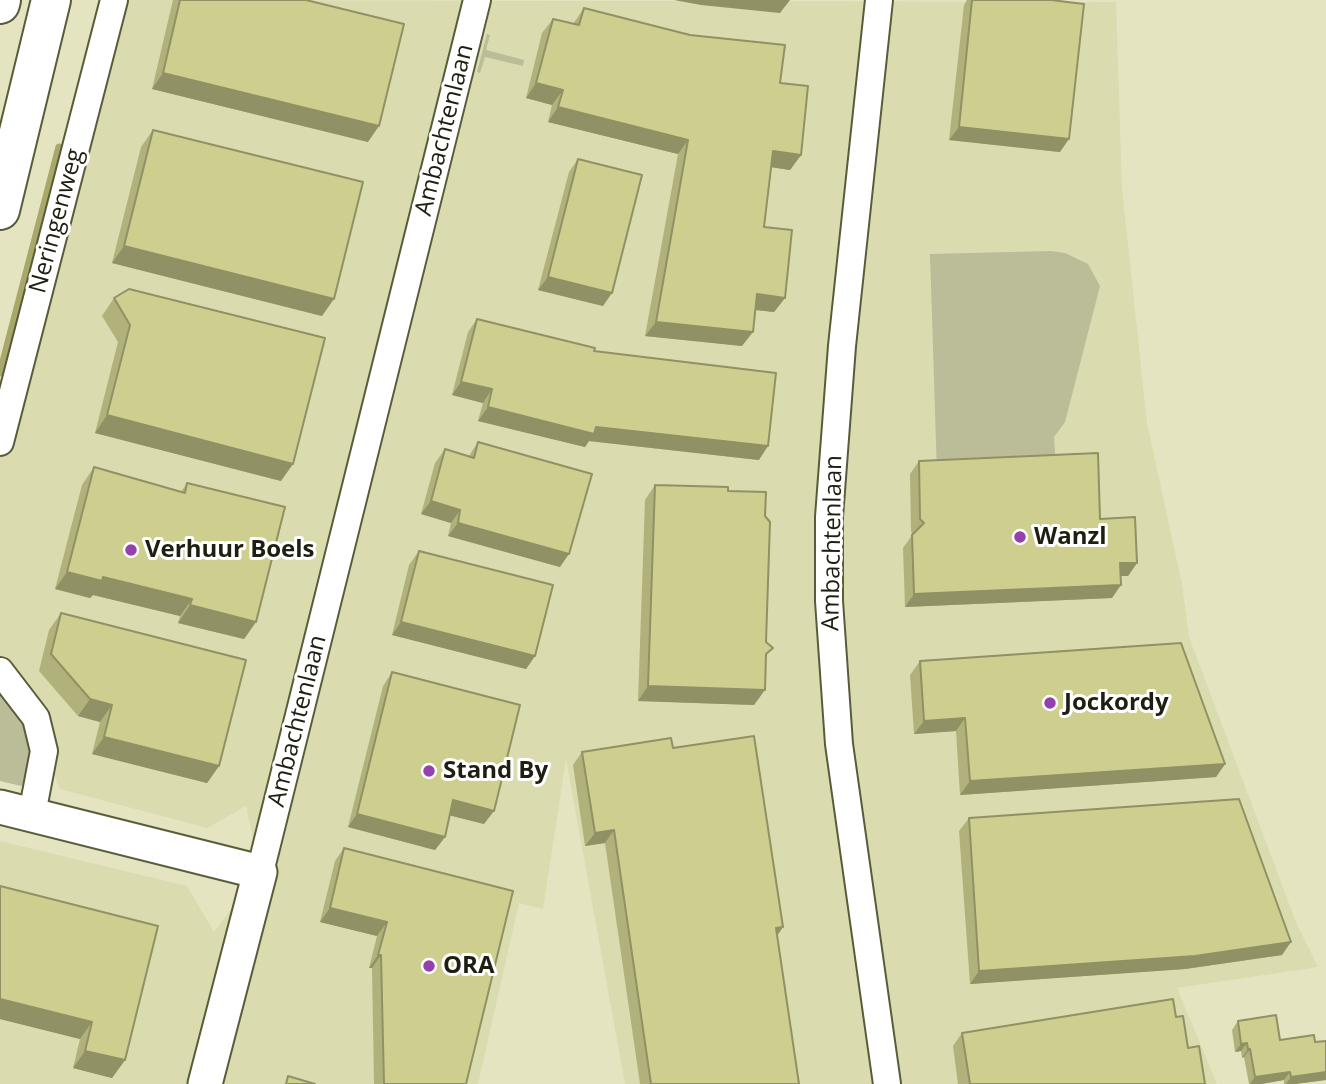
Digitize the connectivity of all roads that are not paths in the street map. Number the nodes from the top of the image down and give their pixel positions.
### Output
1 (51, 0) edge
2 (114, 0) edge
3 (477, 0) edge
4 (879, 0) edge
5 (0, 211) edge
6 (0, 442) edge
7 (0, 671) edge
8 (0, 807) edge
9 (32, 814) junction
10 (260, 872) junction
11 (205, 1084) edge
12 (887, 1084) edge

1 - 5 highway
2 - 6 street, Neringenweg
3 - 10 street, Ambachtenlaan
4 - 12 street, Ambachtenlaan
7 - 9 street
8 - 9 street
9 - 10 street
10 - 11 street, Ambachtenlaan

